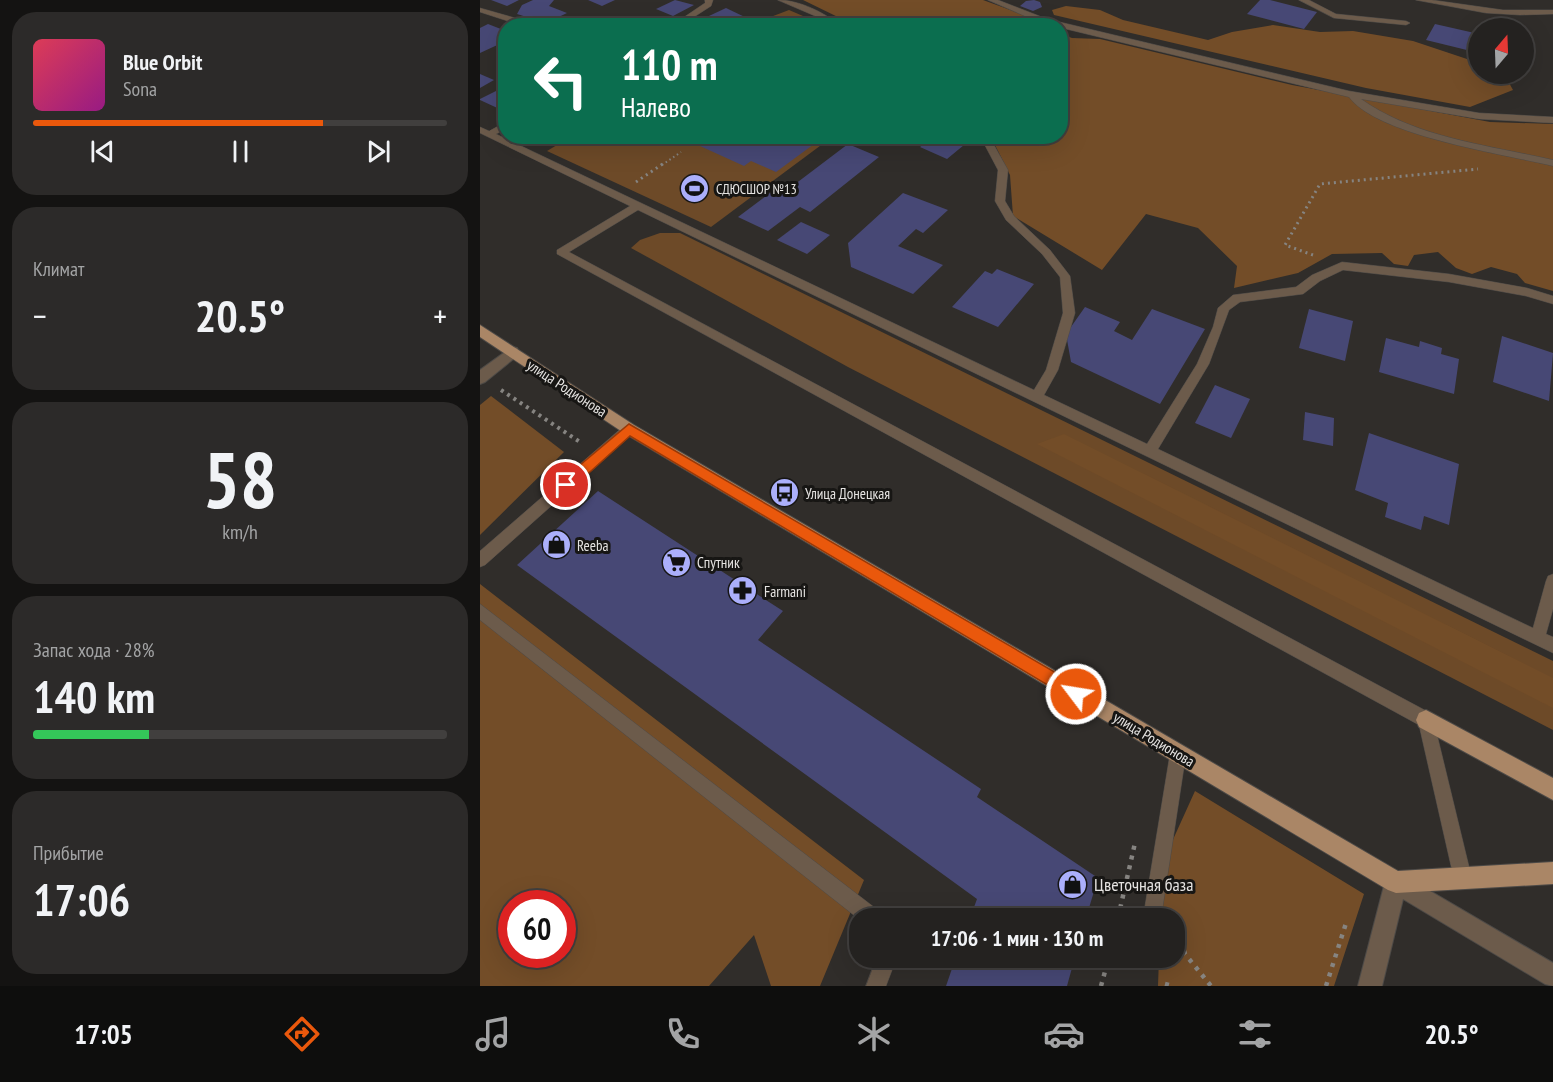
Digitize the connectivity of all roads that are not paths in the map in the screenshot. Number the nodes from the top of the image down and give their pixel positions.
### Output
1 (709, 0) edge
2 (782, 0) edge
3 (992, 0) edge
4 (1303, 0) edge
5 (1420, 0) edge
6 (480, 10) edge
7 (1553, 12) edge
8 (506, 18) edge
9 (686, 18) edge
10 (821, 18) edge
11 (1037, 18) edge
12 (1406, 23) dead end
13 (1068, 27) edge
14 (1349, 94) junction
15 (1553, 120) edge
16 (484, 132) edge
17 (498, 139) edge
18 (509, 144) edge
19 (988, 144) edge
20 (1553, 163) edge
21 (638, 206) junction
22 (1553, 300) edge
23 (480, 330) edge
24 (512, 352) junction
25 (481, 378) edge
26 (1036, 396) junction
27 (629, 429) junction
28 (1150, 451) junction
29 (480, 560) edge
30 (1553, 581) edge
31 (480, 610) edge
32 (1538, 637) junction
33 (1553, 645) edge
34 (1426, 720) junction
35 (1178, 754) junction
36 (1553, 789) edge
37 (1553, 873) edge
38 (1463, 879) junction
39 (1396, 882) junction
40 (859, 908) edge
41 (1154, 908) edge
42 (883, 968) edge
43 (1553, 976) edge
44 (876, 986) edge
45 (1370, 986) edge

1 - 9 lane
2 - 10 lane
3 - 11 lane
4 - 12 lane
5 - 7 lane
6 - 8 lane
13 - 14 lane
14 - 15 lane
14 - 20 lane
16 - 17 lane
18 - 21 lane
19 - 26 lane
21 - 26 lane
21 - 34 lane
22 - 28 lane
23 - 24 main road, улица Родионова
24 - 25 street
24 - 27 main road, улица Родионова
26 - 28 lane
27 - 29 lane
27 - 35 main road, улица Родионова
28 - 32 lane
30 - 32 lane
31 - 40 lane
32 - 33 lane
34 - 36 main road
34 - 38 lane
35 - 39 main road, улица Родионова
35 - 41 lane
37 - 38 main road
38 - 39 main road
39 - 43 street, улица Родионова
39 - 45 street
42 - 44 lane

